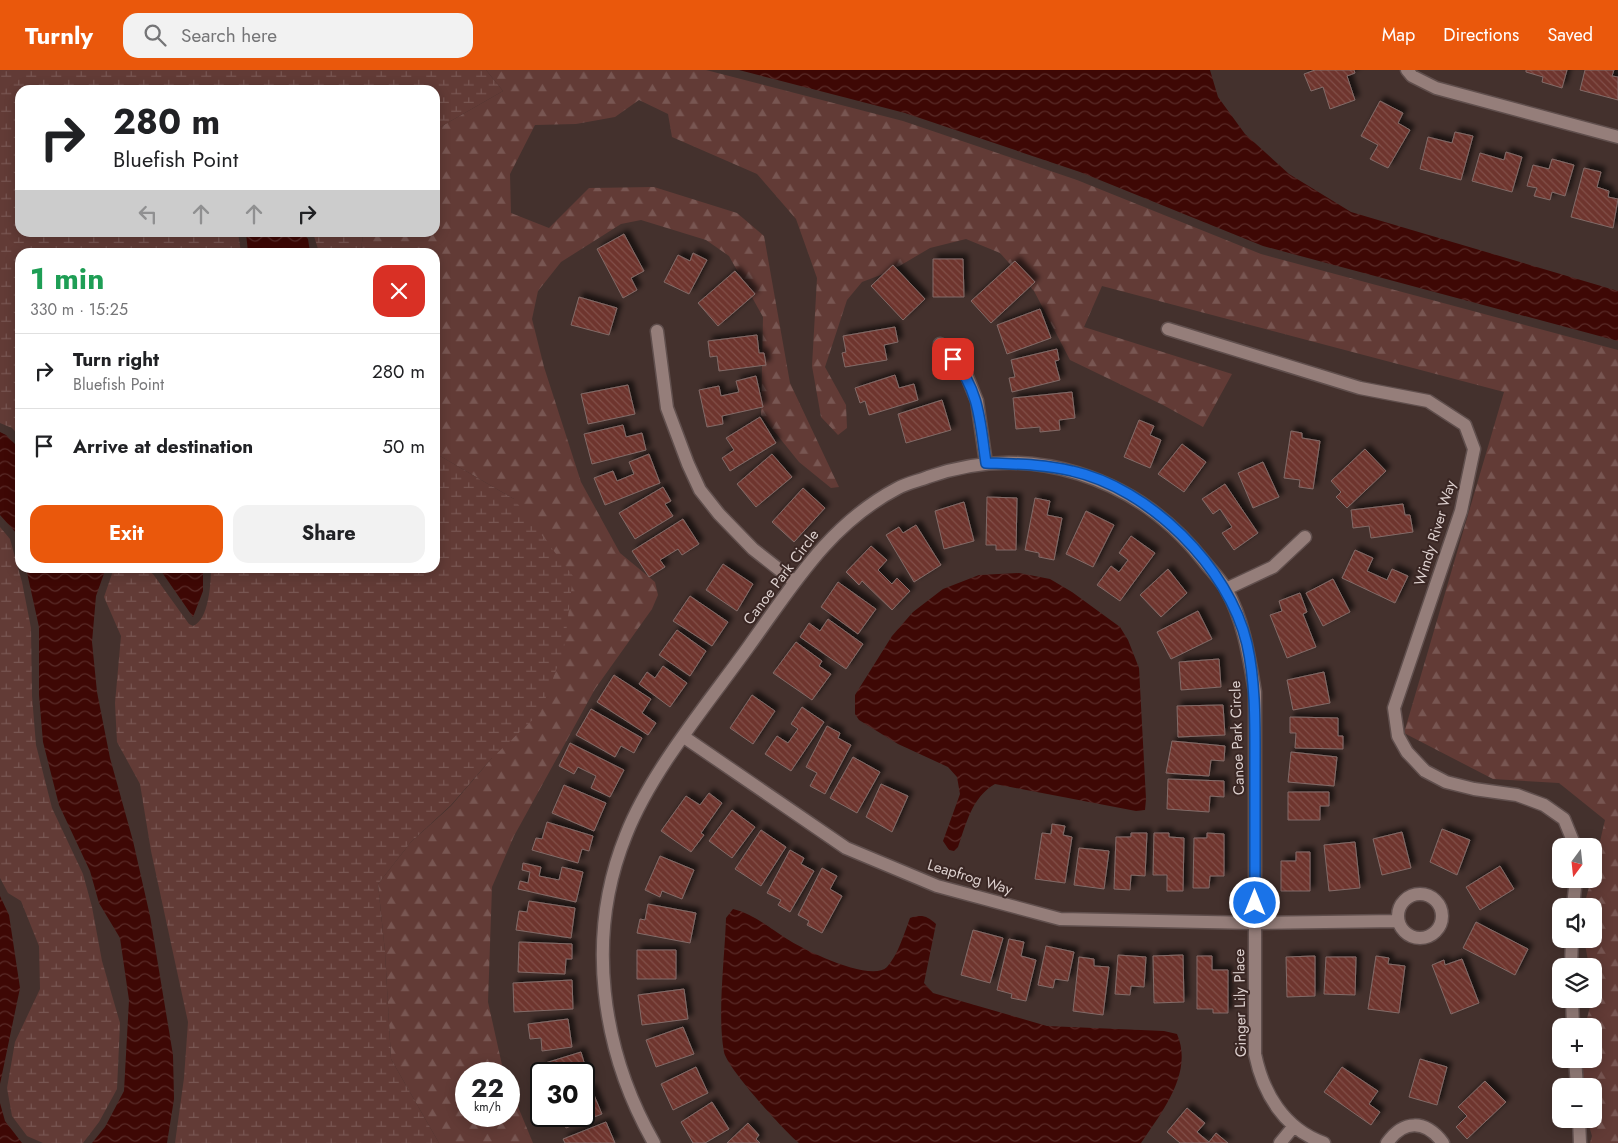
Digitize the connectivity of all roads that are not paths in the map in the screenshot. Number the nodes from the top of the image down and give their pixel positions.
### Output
1 (1407, 70) edge
2 (1618, 136) edge
3 (1168, 329) dead end
4 (657, 331) dead end
5 (940, 344) dead end
6 (986, 463) junction
7 (1306, 537) dead end
8 (795, 582) junction
9 (1226, 589) junction
10 (684, 737) junction
11 (1572, 838) edge
12 (1398, 921) dead end
13 (1255, 923) junction
14 (1294, 1126) junction
15 (1579, 1128) edge
16 (654, 1143) edge
17 (1280, 1143) edge
18 (1324, 1143) edge
19 (1387, 1143) edge
20 (1442, 1143) edge
21 (1580, 1143) edge

1 - 2 street
3 - 11 street, Windy River Way
4 - 8 street
5 - 6 street
6 - 8 street, Canoe Park Circle
6 - 9 street, Canoe Park Circle
7 - 9 street
8 - 10 street, Canoe Park Circle
9 - 13 street, Canoe Park Circle
10 - 13 street, Leapfrog Way
10 - 16 street, Canoe Park Circle
12 - 13 street, Leapfrog Way
13 - 14 street, Ginger Lily Place
14 - 17 street
14 - 18 street, Ginger Lily Place
15 - 21 street
19 - 20 street

